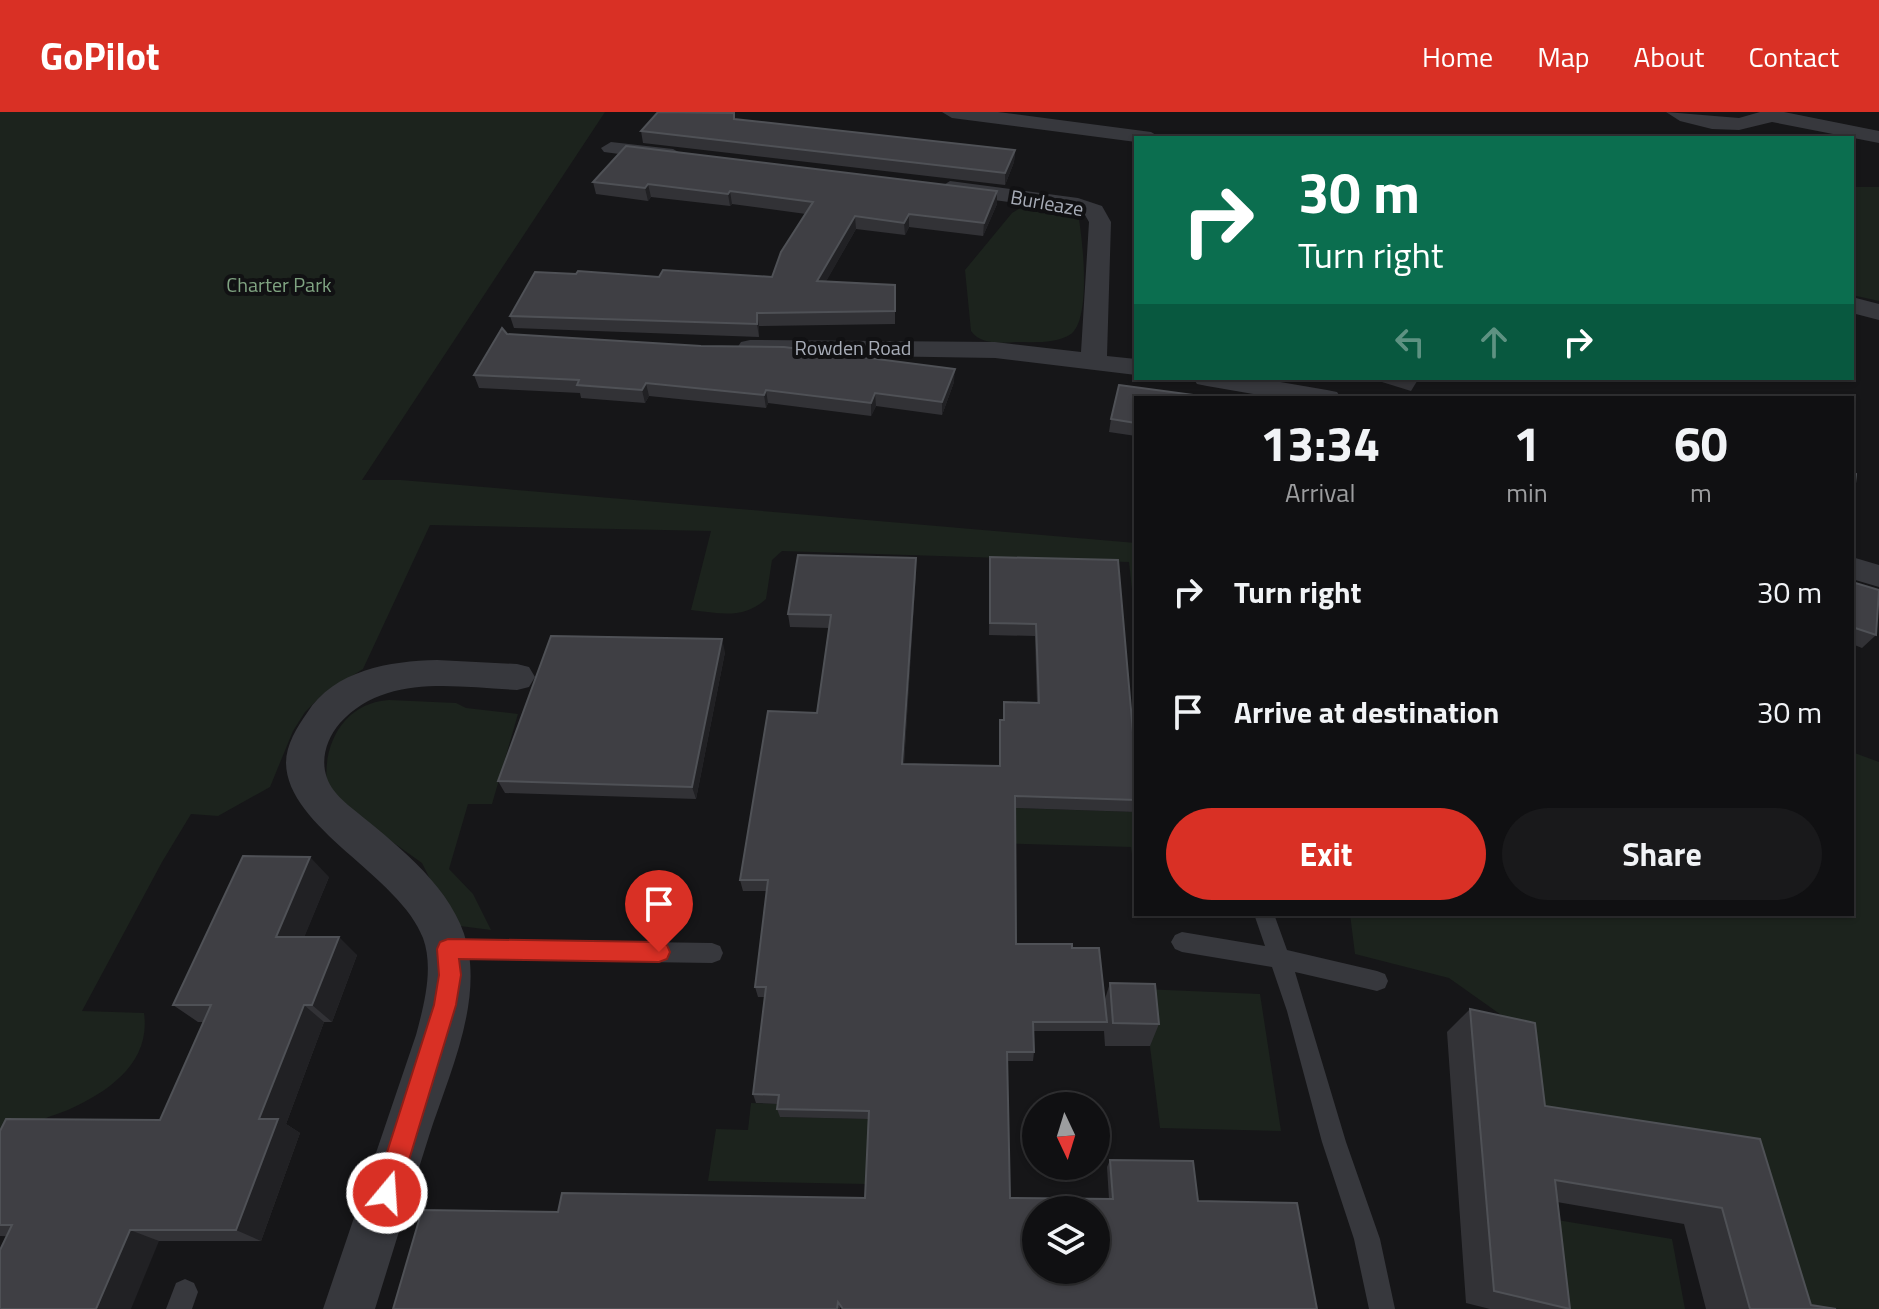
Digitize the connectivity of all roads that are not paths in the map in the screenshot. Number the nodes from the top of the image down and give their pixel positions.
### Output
1 (952, 112) edge
2 (1676, 112) edge
3 (1772, 114) edge
4 (1026, 116) edge
5 (1140, 136) edge
6 (1879, 137) edge
7 (611, 148) dead end
8 (689, 157) edge
9 (921, 185) edge
10 (1854, 306) edge
11 (1879, 312) edge
12 (719, 348) edge
13 (1094, 361) junction
14 (1134, 367) edge
15 (1219, 380) edge
16 (1315, 396) edge
17 (1854, 569) edge
18 (1879, 576) edge
19 (517, 677) dead end
20 (1265, 916) edge
21 (1182, 942) dead end
22 (448, 949) junction
23 (712, 953) dead end
24 (1281, 959) junction
25 (1377, 981) dead end
26 (349, 1309) edge
27 (1382, 1309) edge

1 - 4 street
2 - 3 street
3 - 6 street
4 - 5 street
7 - 8 street
9 - 13 street, Burleaze
10 - 11 street
12 - 13 street, Rowden Road
13 - 14 street, Rowden Road
15 - 16 street
17 - 18 street
19 - 22 street
20 - 24 lane
21 - 24 lane
22 - 23 lane
22 - 26 street
24 - 25 lane
24 - 27 lane

